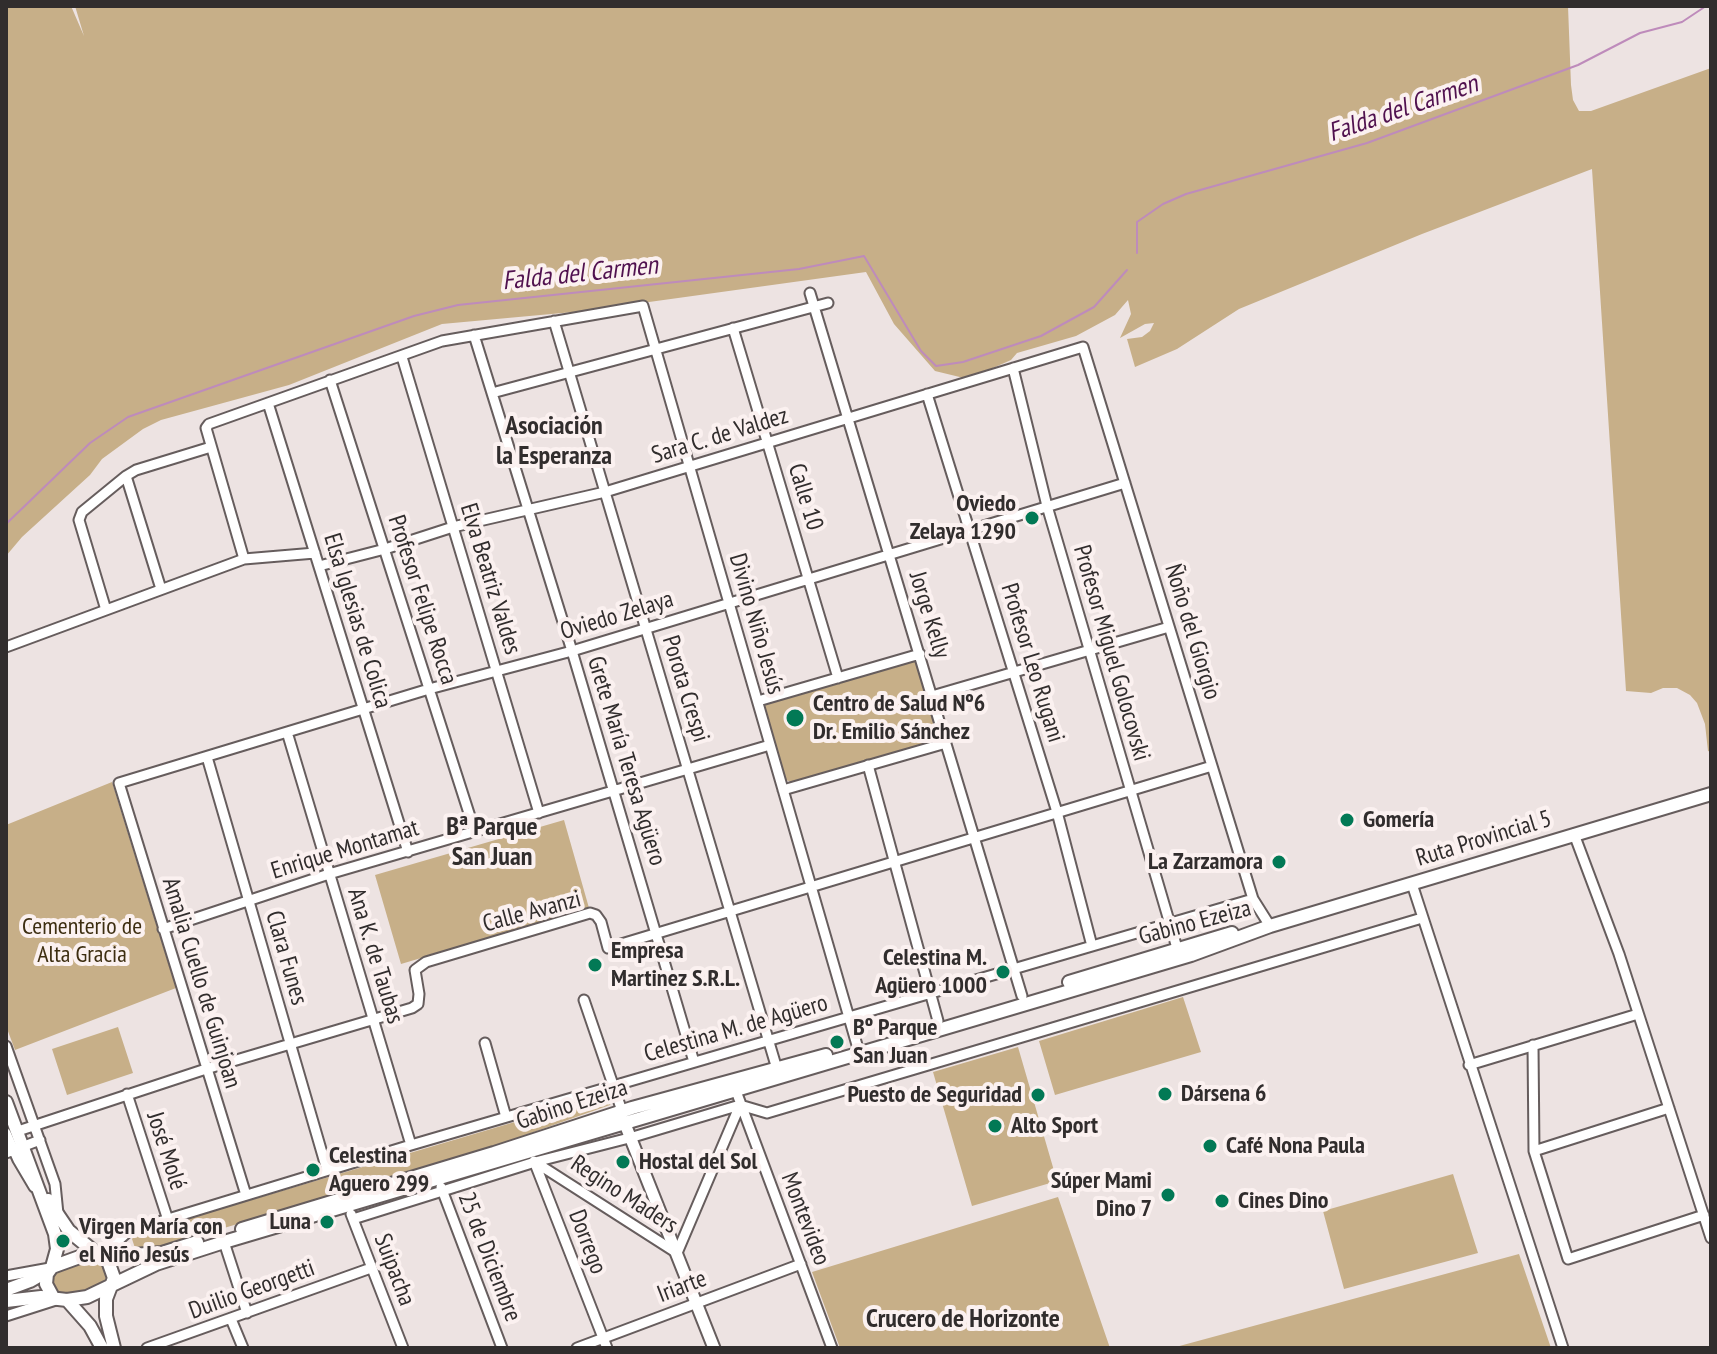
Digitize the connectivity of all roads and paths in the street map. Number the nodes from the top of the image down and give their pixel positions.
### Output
1 (810, 293) dead end
2 (828, 303) dead end
3 (814, 306) junction
4 (554, 321) junction
5 (733, 328) junction
6 (474, 335) junction
7 (1083, 347) joint
8 (655, 349) junction
9 (402, 357) junction
10 (1013, 368) junction
11 (570, 373) junction
12 (330, 380) junction
13 (492, 393) junction
14 (927, 394) junction
15 (268, 403) junction
16 (848, 418) junction
17 (768, 442) junction
18 (211, 447) junction
19 (689, 466) junction
20 (126, 476) junction
21 (1125, 483) junction
22 (605, 492) junction
23 (1047, 506) junction
24 (529, 511) junction
25 (453, 527) junction
26 (970, 530) junction
27 (385, 549) junction
28 (315, 553) junction
29 (889, 554) junction
30 (244, 559) junction
31 (319, 566) junction
32 (809, 579) junction
33 (161, 589) junction
34 (729, 603) junction
35 (106, 610) junction
36 (1169, 627) junction
37 (646, 628) junction
38 (6, 647) edge
39 (1091, 650) junction
40 (572, 651) junction
41 (920, 654) junction
42 (497, 671) junction
43 (1014, 672) junction
44 (838, 678) junction
45 (429, 689) junction
46 (932, 696) junction
47 (758, 701) junction
48 (364, 710) junction
49 (287, 732) junction
50 (946, 743) junction
51 (770, 745) junction
52 (207, 757) junction
53 (868, 765) junction
54 (1212, 766) junction
55 (688, 769) junction
56 (119, 783) joint
57 (613, 790) junction
58 (783, 790) junction
59 (1130, 790) junction
60 (1711, 794) edge
61 (1057, 812) junction
62 (539, 813) junction
63 (475, 832) junction
64 (1576, 834) junction
65 (974, 837) junction
66 (408, 852) junction
67 (895, 861) junction
68 (329, 874) junction
69 (1412, 884) junction
70 (811, 886) junction
71 (1253, 899) junction
72 (249, 901) junction
73 (731, 911) junction
74 (1422, 918) junction
75 (1170, 923) junction
76 (1270, 926) junction
77 (163, 929) junction
78 (656, 933) junction
79 (1092, 946) junction
80 (1177, 948) junction
81 (1014, 969) junction
82 (932, 993) junction
83 (1022, 996) junction
84 (584, 1000) dead end
85 (1638, 1014) junction
86 (849, 1017) junction
87 (373, 1020) junction
88 (938, 1021) junction
89 (769, 1040) junction
90 (485, 1043) dead end
91 (291, 1044) junction
92 (857, 1045) junction
93 (1533, 1045) junction
94 (6, 1046) edge
95 (694, 1062) junction
96 (1469, 1065) junction
97 (206, 1069) junction
98 (777, 1069) junction
99 (613, 1086) junction
100 (736, 1091) junction
101 (127, 1094) junction
102 (6, 1102) edge
103 (740, 1105) junction
104 (1669, 1108) junction
105 (506, 1117) junction
106 (623, 1117) junction
107 (34, 1125) junction
108 (12, 1132) edge
109 (633, 1137) junction
110 (40, 1140) junction
111 (411, 1145) junction
112 (14, 1150) edge
113 (1534, 1151) junction
114 (532, 1157) junction
115 (327, 1170) junction
116 (38, 1184) junction
117 (440, 1185) junction
118 (246, 1195) junction
119 (46, 1207) junction
120 (351, 1213) junction
121 (1704, 1215) junction
122 (58, 1216) junction
123 (168, 1220) junction
124 (1711, 1238) edge
125 (224, 1242) junction
126 (677, 1253) junction
127 (101, 1256) junction
128 (801, 1264) junction
129 (50, 1268) junction
130 (371, 1268) junction
131 (6, 1276) edge
132 (110, 1287) junction
133 (6, 1290) edge
134 (60, 1299) junction
135 (6, 1301) edge
136 (697, 1303) junction
137 (247, 1313) junction
138 (6, 1316) edge
139 (231, 1319) junction
140 (605, 1343) edge
141 (102, 1348) edge
142 (114, 1348) edge
143 (147, 1348) edge
144 (243, 1348) edge
145 (403, 1348) edge
146 (502, 1348) edge
147 (577, 1348) edge
148 (714, 1348) edge
149 (832, 1348) edge
150 (1563, 1348) edge

1 - 3 street, Jorge Kelly
2 - 3 street
3 - 5 street
3 - 16 street, Jorge Kelly
4 - 6 street
4 - 8 street, Divino Niño Jesús
4 - 11 street, Porota Crespi
5 - 8 street
5 - 17 street, Calle 10
6 - 9 street
6 - 13 street, Grete María Teresa Agüero
7 - 10 street, Sara C. de Valdez
7 - 21 street, Ñoño del Giorgio
8 - 11 street
8 - 19 street, Divino Niño Jesús
9 - 12 street
9 - 25 street, Elva Beatriz Valdes
10 - 14 street, Sara C. de Valdez
10 - 23 street, Profesor Miguel Golocovski
11 - 13 street
11 - 22 street, Porota Crespi
12 - 15 street
12 - 27 street, Profesor Felipe Rocca
13 - 24 street, Grete María Teresa Agüero
14 - 16 street, Sara C. de Valdez
14 - 26 street, Profesor Leo Rugani
15 - 18 street
15 - 28 street, Elsa Iglesias de Colica
16 - 17 street, Sara C. de Valdez
16 - 29 street, Jorge Kelly
17 - 19 street, Sara C. de Valdez
17 - 32 street, Calle 10
18 - 20 street
18 - 30 street
19 - 22 street, Sara C. de Valdez
19 - 34 street, Divino Niño Jesús
20 - 33 street
20 - 35 street
21 - 23 street, Oviedo Zelaya
21 - 36 street, Ñoño del Giorgio
22 - 24 street, Sara C. de Valdez
22 - 37 street, Porota Crespi
23 - 26 street, Oviedo Zelaya
23 - 39 street, Profesor Miguel Golocovski
24 - 25 street, Sara C. de Valdez
24 - 40 street, Grete María Teresa Agüero
25 - 27 street, Sara C. de Valdez
25 - 42 street, Elva Beatriz Valdes
26 - 29 street, Oviedo Zelaya
26 - 43 street, Profesor Leo Rugani
27 - 31 street, Sara C. de Valdez
27 - 45 street, Profesor Felipe Rocca
28 - 30 street
28 - 31 street, Elsa Iglesias de Colica
29 - 32 street, Oviedo Zelaya
29 - 41 street, Jorge Kelly
30 - 33 street
31 - 48 street, Elsa Iglesias de Colica
32 - 34 street, Oviedo Zelaya
32 - 44 street, Calle 10
33 - 35 street
34 - 37 street, Oviedo Zelaya
34 - 47 street, Divino Niño Jesús
35 - 38 street
36 - 39 street
36 - 54 street, Ñoño del Giorgio
37 - 40 street, Oviedo Zelaya
37 - 55 street, Porota Crespi
39 - 43 street
39 - 59 street, Profesor Miguel Golocovski
40 - 42 street, Oviedo Zelaya
40 - 57 street, Grete María Teresa Agüero
41 - 44 street
41 - 46 street, Jorge Kelly
42 - 45 street, Oviedo Zelaya
42 - 62 street, Elva Beatriz Valdes
43 - 46 street
43 - 61 street, Profesor Leo Rugani
44 - 47 street
45 - 48 street, Oviedo Zelaya
45 - 63 street, Profesor Felipe Rocca
46 - 50 street, Jorge Kelly
47 - 51 street, Divino Niño Jesús
48 - 49 street, Oviedo Zelaya
48 - 66 street, Elsa Iglesias de Colica
49 - 52 street, Oviedo Zelaya
49 - 68 street, Ana K. de Taubas
50 - 53 street
50 - 65 street, Jorge Kelly
51 - 55 street, Enrique Montamat
51 - 58 street, Divino Niño Jesús
52 - 56 street, Oviedo Zelaya
52 - 72 street, Clara Funes
53 - 58 street
53 - 67 street
54 - 59 street, Calle Avanzi
54 - 71 street, Ñoño del Giorgio
55 - 57 street, Enrique Montamat
55 - 73 street, Porota Crespi
56 - 77 street, Amalia Cuello de Guinjoan
57 - 62 street, Enrique Montamat
57 - 78 street, Grete María Teresa Agüero
58 - 70 street, Divino Niño Jesús
59 - 61 street, Calle Avanzi
59 - 75 street, Profesor Miguel Golocovski
60 - 64 main road, Ruta Provincial 5
61 - 65 street, Calle Avanzi
61 - 79 street, Profesor Leo Rugani
62 - 63 street, Enrique Montamat
63 - 66 street, Enrique Montamat
64 - 69 main road, Ruta Provincial 5
64 - 85 street
65 - 67 street, Calle Avanzi
65 - 81 street, Jorge Kelly
66 - 68 street, Enrique Montamat
67 - 70 street, Calle Avanzi
67 - 82 street
68 - 72 street, Enrique Montamat
68 - 87 street, Ana K. de Taubas
69 - 74 street
69 - 76 main road, Ruta Provincial 5
70 - 73 street, Calle Avanzi
70 - 86 street, Divino Niño Jesús
71 - 75 street, Celestina M. de Agüero
71 - 76 street, Ñoño del Giorgio
72 - 77 street, Enrique Montamat
72 - 91 street, Clara Funes
73 - 78 street, Calle Avanzi
73 - 89 street, Porota Crespi
74 - 96 street
74 - 103 street
75 - 79 street, Celestina M. de Agüero
75 - 80 street, Profesor Miguel Golocovski
76 - 80 main road, Gabino Ezeiza
76 - 100 main road, Gabino Ezeiza
77 - 97 street, Amalia Cuello de Guinjoan
78 - 87 street, Calle Avanzi
78 - 95 street, Grete María Teresa Agüero
79 - 81 street, Celestina M. de Agüero
80 - 83 main road, Gabino Ezeiza
81 - 82 street, Celestina M. de Agüero
81 - 83 street, Jorge Kelly
82 - 86 street, Celestina M. de Agüero
82 - 88 street
83 - 88 main road, Gabino Ezeiza
84 - 99 street
85 - 93 street
85 - 104 street
86 - 89 street, Celestina M. de Agüero
86 - 92 street, Divino Niño Jesús
87 - 91 street, Calle Avanzi
87 - 111 street, Ana K. de Taubas
88 - 92 main road, Gabino Ezeiza
89 - 95 street, Celestina M. de Agüero
89 - 98 street, Porota Crespi
90 - 105 street
91 - 97 street, Calle Avanzi
91 - 115 street, Clara Funes
92 - 98 main road, Gabino Ezeiza
93 - 96 street
93 - 113 street
94 - 107 street
95 - 99 street, Celestina M. de Agüero
96 - 150 street
97 - 101 street, Calle Avanzi
97 - 118 street, Amalia Cuello de Guinjoan
98 - 106 main road, Gabino Ezeiza
99 - 105 street, Celestina M. de Agüero
99 - 106 street
100 - 103 street, Montevideo
100 - 106 main road, Gabino Ezeiza
101 - 107 street, Calle Avanzi
101 - 123 street, José Molé
102 - 108 main road
103 - 109 street
103 - 126 street, Regino Maders
103 - 128 street, Montevideo
104 - 113 street
104 - 121 street
105 - 111 street, Celestina M. de Agüero
106 - 109 street
106 - 114 main road, Gabino Ezeiza
106 - 127 main road, Gabino Ezeiza
107 - 108 street, Calle Avanzi
107 - 110 street
108 - 112 main road
109 - 114 street
109 - 126 street
110 - 112 street
110 - 122 street
111 - 115 street, Celestina M. de Agüero
112 - 116 main road
112 - 119 street
113 - 121 street
114 - 117 main road, Gabino Ezeiza
114 - 126 street, Regino Maders
114 - 140 street, Dorrego
115 - 118 street, Celestina M. de Agüero
116 - 119 main road
116 - 122 main road
117 - 120 main road, Gabino Ezeiza
117 - 146 street, 25 de Diciembre
118 - 123 street, Celestina M. de Agüero
119 - 129 main road
120 - 125 main road, Gabino Ezeiza
120 - 130 street, Suipacha
121 - 124 street
122 - 127 main road
123 - 127 street, Celestina M. de Agüero
125 - 132 main road, Gabino Ezeiza
125 - 137 street
126 - 136 street
127 - 129 main road
127 - 132 main road
128 - 136 street, Iriarte
128 - 149 street, Montevideo
129 - 131 street
129 - 133 main road
129 - 134 main road
130 - 137 street, Duilio Georgetti
130 - 145 street, Suipacha
132 - 134 main road
132 - 142 main road
134 - 135 main road
134 - 138 street
134 - 141 main road
136 - 140 street, Iriarte
136 - 148 street
137 - 139 street, Duilio Georgetti
139 - 143 street, Duilio Georgetti
139 - 144 street
140 - 147 street, Iriarte

